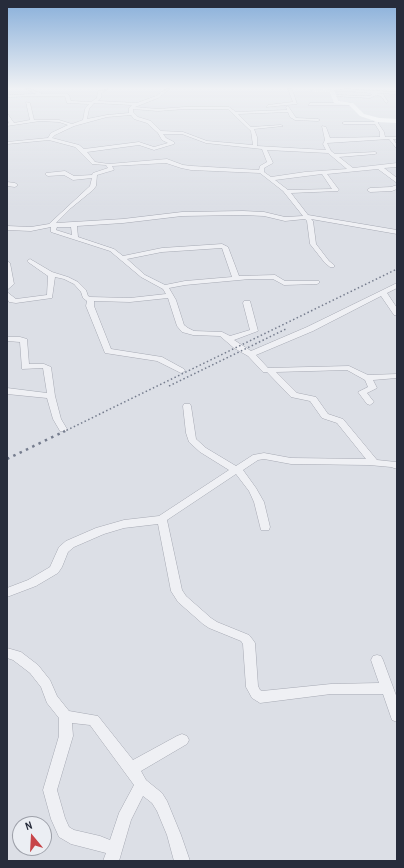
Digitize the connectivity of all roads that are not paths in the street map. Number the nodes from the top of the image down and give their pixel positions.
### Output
1 (62, 130) edge
2 (157, 130) edge
3 (252, 130) edge
4 (325, 130) edge
5 (381, 130) edge
6 (160, 132) junction
7 (383, 138) junction
8 (390, 138) junction
9 (397, 138) edge
10 (49, 139) junction
11 (328, 140) junction
12 (7, 143) edge
13 (255, 147) junction
14 (264, 148) junction
15 (397, 148) edge
16 (83, 151) junction
17 (329, 152) junction
18 (375, 153) dead end
19 (335, 156) junction
20 (110, 165) junction
21 (397, 165) edge
22 (379, 167) junction
23 (354, 170) junction
24 (261, 172) junction
25 (324, 173) junction
26 (48, 174) dead end
27 (94, 176) junction
28 (271, 179) junction
29 (397, 181) edge
30 (7, 184) edge
31 (15, 185) dead end
32 (397, 187) edge
33 (370, 190) dead end
34 (286, 192) junction
35 (307, 217) junction
36 (73, 224) junction
37 (53, 225) junction
38 (7, 228) edge
39 (397, 232) edge
40 (75, 238) junction
41 (126, 257) junction
42 (30, 261) dead end
43 (7, 263) edge
44 (332, 266) dead end
45 (52, 274) junction
46 (8, 275) edge
47 (236, 278) junction
48 (316, 282) dead end
49 (397, 285) edge
50 (170, 286) junction
51 (7, 288) edge
52 (383, 293) junction
53 (7, 294) edge
54 (170, 296) junction
55 (91, 299) junction
56 (246, 303) dead end
57 (397, 314) edge
58 (7, 339) edge
59 (229, 340) junction
60 (251, 354) junction
61 (269, 370) junction
62 (181, 372) dead end
63 (397, 376) edge
64 (368, 378) junction
65 (7, 390) edge
66 (52, 396) junction
67 (370, 402) dead end
68 (187, 406) dead end
69 (63, 429) dead end
70 (374, 462) junction
71 (397, 466) edge
72 (236, 469) junction
73 (162, 519) junction
74 (265, 527) dead end
75 (7, 593) edge
76 (7, 653) edge
77 (378, 660) dead end
78 (387, 688) junction
79 (65, 716) junction
80 (397, 716) edge
81 (182, 740) dead end
82 (131, 769) junction
83 (140, 785) junction
84 (112, 855) edge
85 (182, 861) edge

1 - 10 street
2 - 6 street
3 - 13 street
4 - 11 street
5 - 7 street
6 - 13 street
6 - 16 street
7 - 8 street
7 - 11 street
8 - 9 street
8 - 15 street
10 - 12 street
10 - 16 street
11 - 17 street
13 - 14 street
14 - 17 street
14 - 24 street
16 - 20 street
17 - 19 street
18 - 19 street
19 - 23 street
20 - 24 street
20 - 27 street
21 - 22 street
22 - 23 street
22 - 29 street
23 - 25 street
24 - 28 street
25 - 28 street
25 - 34 street
26 - 27 street
27 - 37 street
28 - 34 street
30 - 31 street
32 - 33 street
34 - 35 street
35 - 36 street
35 - 39 street
35 - 44 street
36 - 37 street
36 - 40 street
37 - 38 street
37 - 40 street
40 - 41 street
41 - 47 street
41 - 50 street
42 - 45 street
43 - 46 street
45 - 53 street
45 - 55 street
46 - 51 street
47 - 48 street
47 - 50 street
49 - 52 street
50 - 54 street
52 - 57 street
52 - 60 street
54 - 55 street
54 - 59 street
55 - 62 street
56 - 59 street
58 - 66 street
59 - 60 street
60 - 61 street
61 - 64 street
61 - 70 street
63 - 64 street
64 - 67 street
65 - 66 street
66 - 69 street
68 - 72 street
70 - 71 street
70 - 72 street
72 - 73 street
72 - 74 street
73 - 75 street
73 - 78 street
76 - 79 street
77 - 78 street
78 - 80 street
79 - 82 street
79 - 84 street
81 - 82 street
82 - 83 street
83 - 84 street
83 - 85 street

